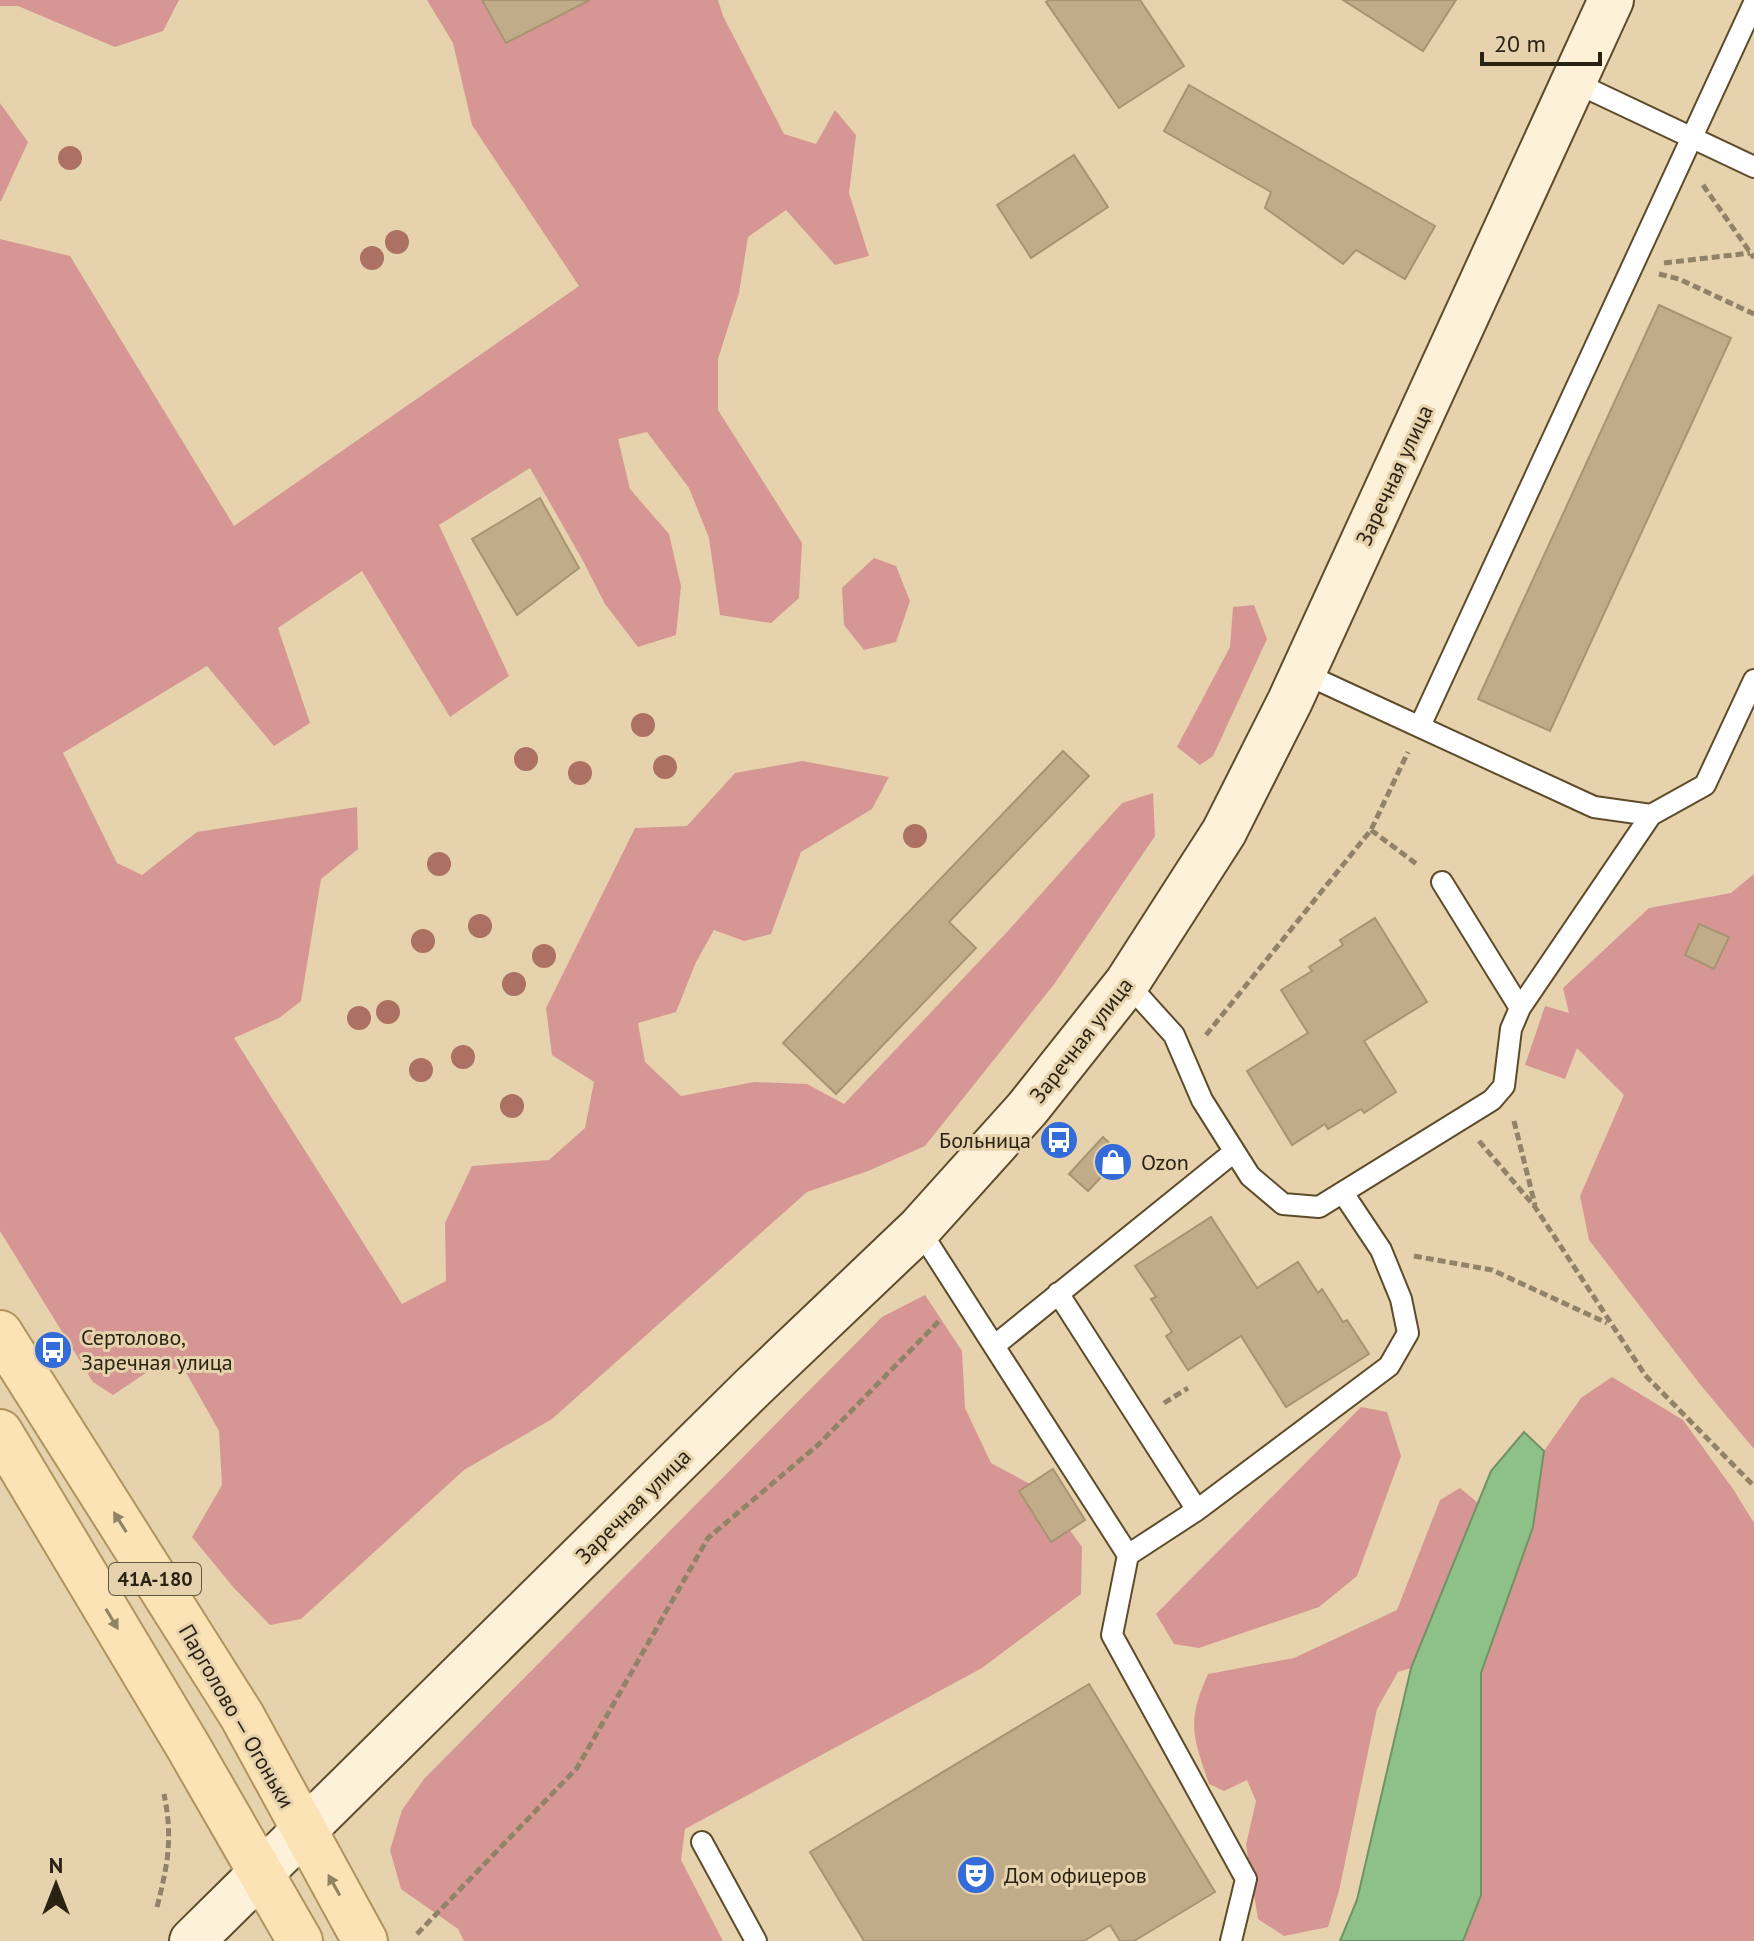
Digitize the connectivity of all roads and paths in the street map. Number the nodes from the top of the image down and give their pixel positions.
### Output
1 (1611, 0) edge
2 (1754, 3) edge
3 (1574, 82) junction
4 (1691, 138) junction
5 (1754, 167) edge
6 (1753, 255) edge
7 (1632, 267) junction
8 (1754, 314) edge
9 (1303, 673) junction
10 (1754, 680) edge
11 (1420, 726) junction
12 (1651, 815) junction
13 (1371, 830) junction
14 (1442, 882) joint
15 (1127, 983) junction
16 (1520, 1008) junction
17 (1185, 1061) junction
18 (1504, 1086) junction
19 (1461, 1119) junction
20 (1234, 1152) junction
21 (1343, 1193) junction
22 (1535, 1207) junction
23 (919, 1229) junction
24 (1381, 1250) junction
25 (1058, 1293) junction
26 (949, 1312) dead end
27 (1610, 1324) junction
28 (0, 1333) edge
29 (994, 1346) junction
30 (0, 1432) edge
31 (1754, 1486) edge
32 (1197, 1510) junction
33 (1128, 1555) junction
34 (162, 1782) dead end
35 (304, 1829) junction
36 (702, 1842) dead end
37 (260, 1873) junction
38 (157, 1907) dead end
39 (417, 1934) dead end
40 (192, 1941) edge
41 (300, 1941) edge
42 (365, 1941) edge
43 (756, 1941) edge
44 (1231, 1941) edge

1 - 3 main road, Заречная улица
2 - 4 lane
3 - 4 lane
3 - 9 main road, Заречная улица
4 - 5 lane
4 - 6 path
4 - 7 lane
6 - 7 path
7 - 8 path
7 - 11 lane
9 - 11 lane
9 - 15 main road, Заречная улица
10 - 12 lane
11 - 12 lane
11 - 13 path
12 - 16 lane
13 - 14 path
13 - 17 path
14 - 16 lane
15 - 17 lane
15 - 23 main road, Заречная улица
16 - 18 lane
17 - 20 lane
18 - 19 lane
18 - 22 path
19 - 21 lane
19 - 22 path
20 - 21 lane
20 - 25 lane
21 - 24 lane
22 - 27 path
23 - 29 lane
23 - 35 main road, Заречная улица
24 - 27 path
24 - 32 lane
25 - 29 lane
25 - 32 lane
26 - 39 path
27 - 31 path
35 -> 28 main road, Парголово — Огоньки / 41А-180
29 - 33 lane
30 -> 37 main road, 41А-180
32 - 33 lane
33 - 44 lane
34 - 38 path
35 - 37 main road, Заречная улица
42 -> 35 main road, Парголово — Огоньки / 41А-180
36 - 43 lane
37 - 40 main road, Заречная улица
37 - 41 main road, 41А-180

